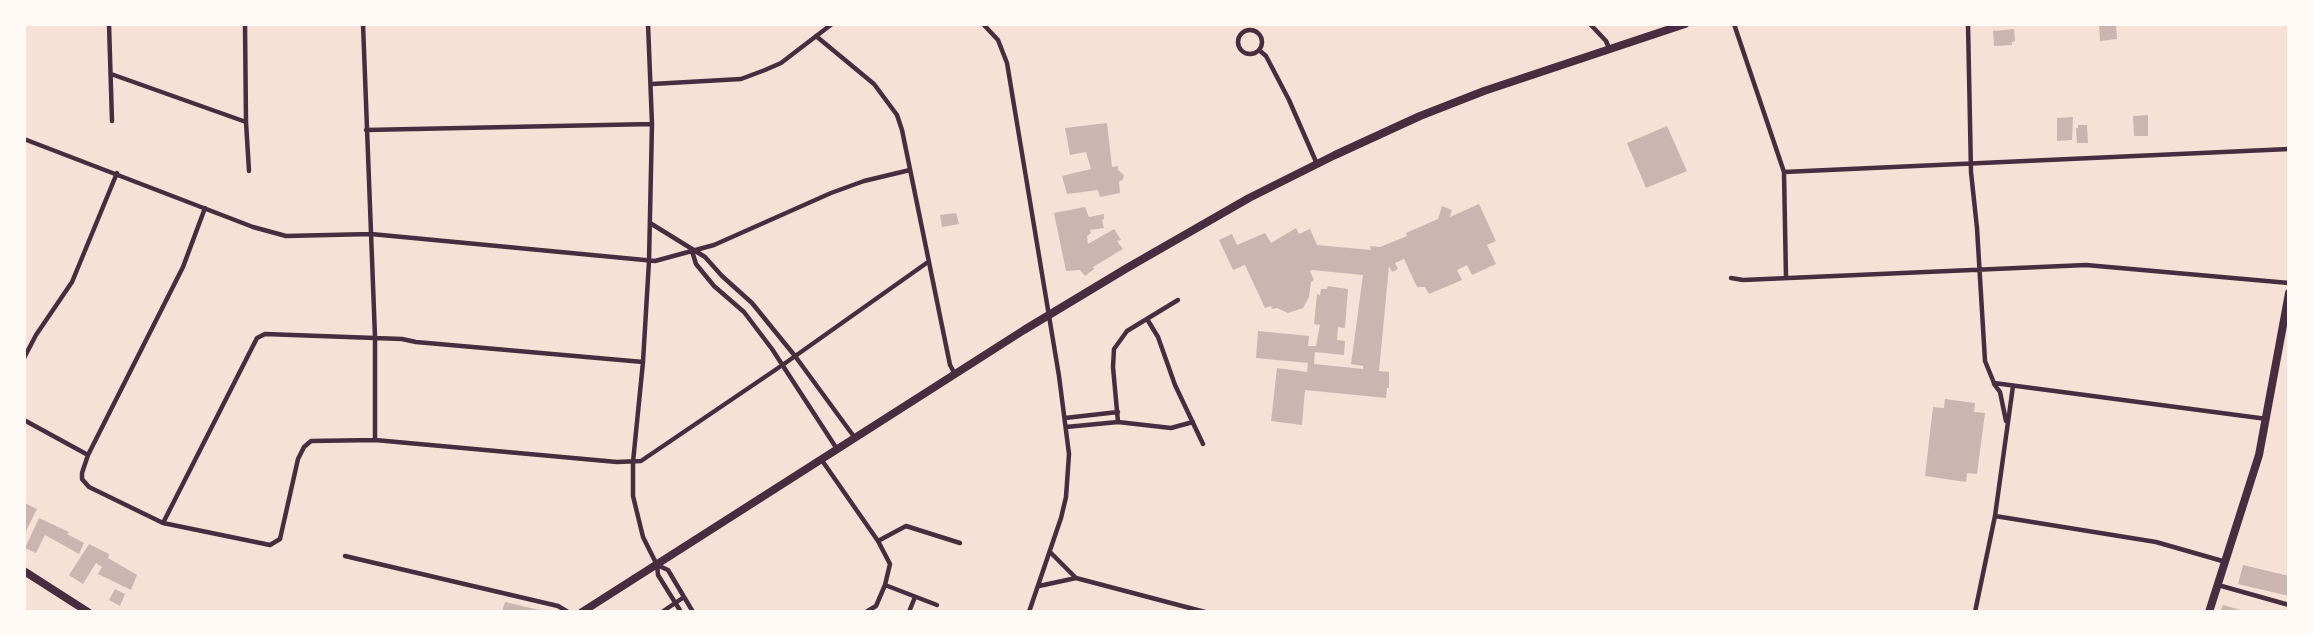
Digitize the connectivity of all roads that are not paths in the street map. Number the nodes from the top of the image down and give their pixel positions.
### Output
1 (109, 24) edge
2 (245, 24) edge
3 (363, 24) edge
4 (648, 24) edge
5 (832, 24) edge
6 (983, 24) edge
7 (1590, 24) edge
8 (1685, 24) edge
9 (1734, 24) edge
10 (1968, 24) edge
11 (816, 36) junction
12 (1610, 48) junction
13 (1259, 50) junction
14 (111, 74) junction
15 (652, 84) junction
16 (112, 121) dead end
17 (246, 122) junction
18 (652, 124) junction
19 (366, 130) junction
20 (24, 139) edge
21 (2289, 149) edge
22 (1317, 164) junction
23 (1971, 164) junction
24 (910, 170) junction
25 (249, 171) dead end
26 (1784, 172) junction
27 (117, 173) junction
28 (206, 208) junction
29 (650, 223) junction
30 (371, 234) junction
31 (692, 251) junction
32 (649, 261) junction
33 (928, 262) junction
34 (1979, 270) junction
35 (1731, 278) dead end
36 (1786, 278) junction
37 (2289, 283) edge
38 (2289, 294) edge
39 (1178, 300) dead end
40 (1049, 314) junction
41 (1147, 319) junction
42 (375, 337) junction
43 (795, 356) junction
44 (24, 358) edge
45 (643, 362) junction
46 (784, 364) junction
47 (956, 374) junction
48 (1994, 383) junction
49 (2013, 386) junction
50 (1118, 412) junction
51 (1065, 418) junction
52 (2267, 419) junction
53 (24, 420) edge
54 (1118, 422) junction
55 (1192, 422) junction
56 (2006, 424) junction
57 (1066, 427) junction
58 (855, 438) junction
59 (375, 440) junction
60 (1203, 444) dead end
61 (837, 449) junction
62 (88, 455) junction
63 (821, 459) junction
64 (633, 462) junction
65 (1995, 516) junction
66 (163, 523) junction
67 (878, 542) junction
68 (960, 543) dead end
69 (1050, 552) junction
70 (345, 556) dead end
71 (2226, 562) junction
72 (657, 565) junction
73 (24, 571) edge
74 (1076, 578) junction
75 (885, 585) junction
76 (2218, 585) junction
77 (1039, 586) junction
78 (684, 597) junction
79 (915, 597) junction
80 (676, 603) junction
81 (937, 605) dead end
82 (2289, 605) edge
83 (88, 612) edge
84 (568, 612) edge
85 (582, 612) edge
86 (662, 612) edge
87 (681, 612) edge
88 (693, 612) edge
89 (866, 612) edge
90 (909, 612) edge
91 (1029, 612) edge
92 (1205, 612) edge
93 (1975, 612) edge
94 (2209, 612) edge

1 - 14 street
2 - 17 street
3 - 19 street
4 - 15 street
5 - 11 street
6 - 40 street
7 - 12 street
8 - 12 main road
9 - 26 street
10 - 23 street
11 - 15 street
11 - 24 street
12 - 22 main road
13 - 13 street
13 - 22 street
14 - 16 street
14 - 17 street
15 - 18 street
17 - 25 street
18 - 19 street
18 - 29 street
19 - 30 street
20 - 27 street
21 - 23 street
22 - 40 main road
23 - 26 street
23 - 34 street
24 - 31 street
24 - 33 street
26 - 36 street
27 - 28 street
27 - 44 street
28 - 30 street
28 - 62 street
29 - 31 street
29 - 32 street
30 - 32 street
30 - 42 street
31 - 32 street
31 - 43 street
31 - 46 street
32 - 45 street
33 - 43 street
33 - 47 street
34 - 36 street
34 - 37 street
34 - 48 street
35 - 36 street
38 - 52 main road
39 - 41 street
40 - 47 main road
40 - 51 street
41 - 50 street
41 - 55 street
42 - 45 street
42 - 59 street
42 - 66 street
43 - 46 street
43 - 58 street
45 - 64 street
46 - 61 street
46 - 64 street
47 - 58 main road
48 - 49 street
48 - 56 street
49 - 52 street
49 - 56 street
50 - 51 street
50 - 54 street
51 - 57 street
52 - 71 main road
53 - 62 street
54 - 55 street
54 - 57 street
55 - 60 street
56 - 65 street
57 - 69 street
58 - 61 main road
59 - 64 street
59 - 66 street
61 - 63 main road
62 - 66 street
63 - 67 street
63 - 72 main road
64 - 72 street
65 - 71 street
65 - 93 street
67 - 68 street
67 - 75 street
69 - 74 street
69 - 77 street
70 - 84 street
71 - 76 main road
72 - 78 street
72 - 80 street
72 - 85 main road
73 - 83 main road
74 - 77 street
74 - 92 street
75 - 79 street
75 - 89 street
76 - 82 street
76 - 94 main road
77 - 91 street
78 - 80 street
78 - 88 street
79 - 81 street
79 - 90 street
80 - 86 street
80 - 87 street

